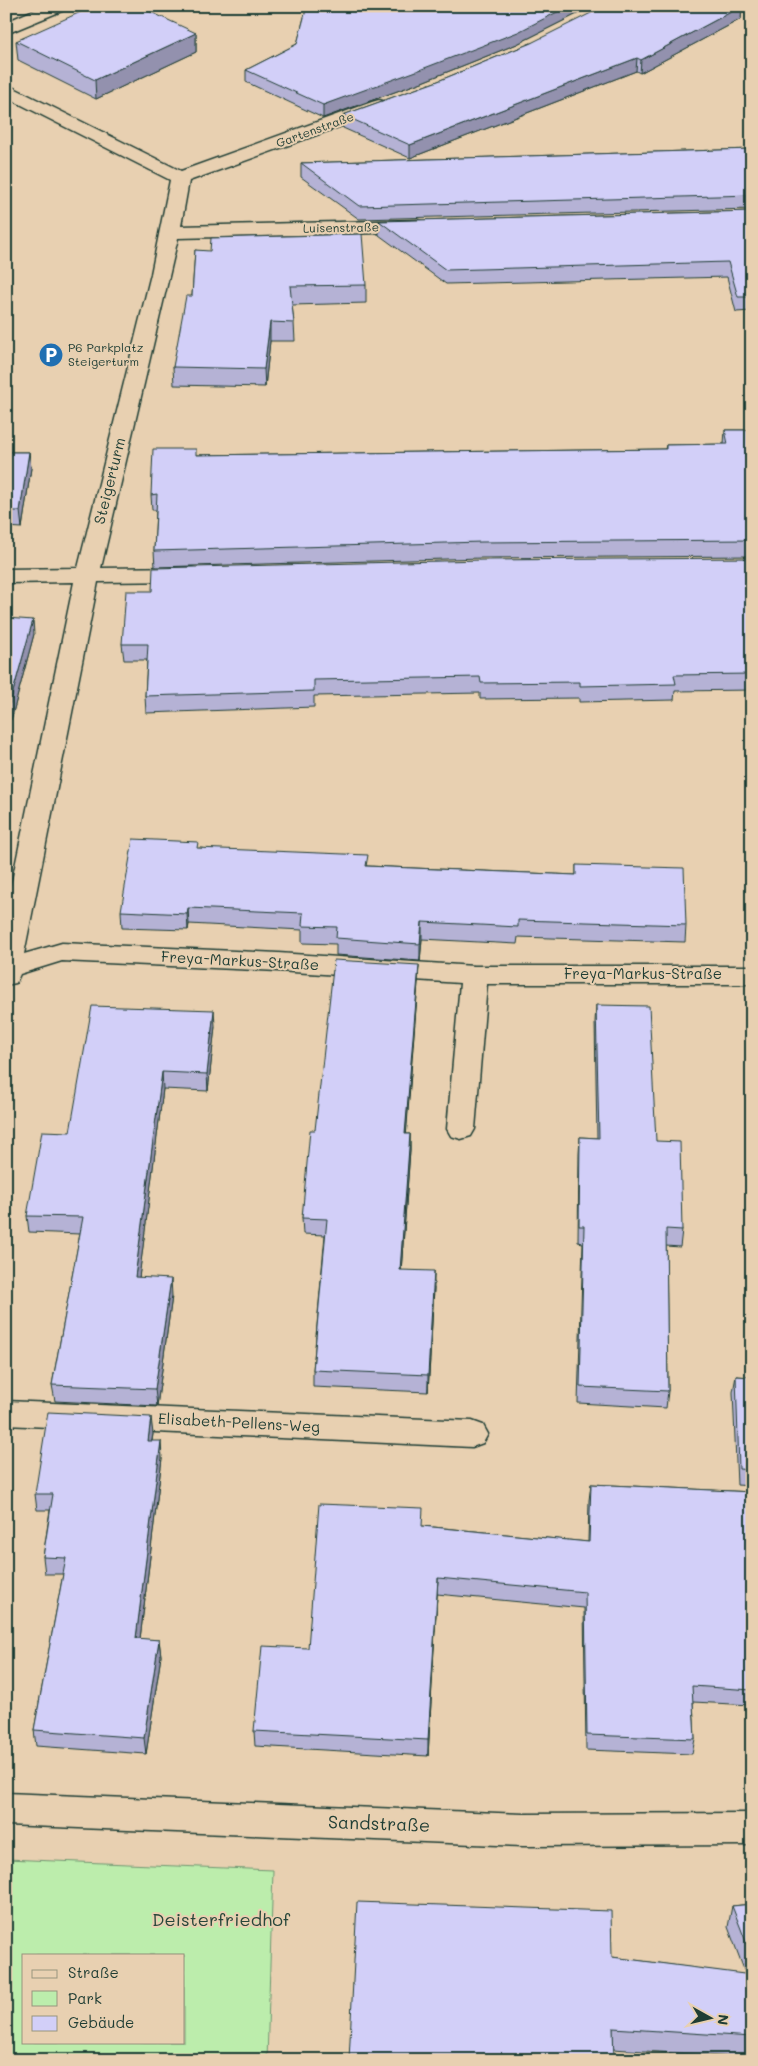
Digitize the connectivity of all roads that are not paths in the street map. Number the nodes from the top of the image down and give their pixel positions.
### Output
1 (58, 6) edge
2 (6, 29) edge
3 (6, 90) edge
4 (393, 101) edge
5 (180, 178) junction
6 (436, 225) edge
7 (170, 232) junction
8 (215, 574) edge
9 (6, 576) edge
10 (87, 577) junction
11 (7, 972) edge
12 (474, 974) junction
13 (752, 975) edge
14 (461, 1129) dead end
15 (6, 1413) edge
16 (472, 1434) dead end
17 (6, 1809) edge
18 (752, 1829) edge

1 - 2 street
3 - 5 street
4 - 5 street, Gartenstraße
5 - 7 street, Steigerturm
6 - 7 street, Luisenstraße
7 - 10 street, Steigerturm
8 - 10 street
9 - 10 street
10 - 11 street, Steigerturm
11 - 12 street, Freya-Markus-Straße
12 - 13 street, Freya-Markus-Straße
12 - 14 street
15 - 16 street, Elisabeth-Pellens-Weg
17 - 18 street, Sandstraße

